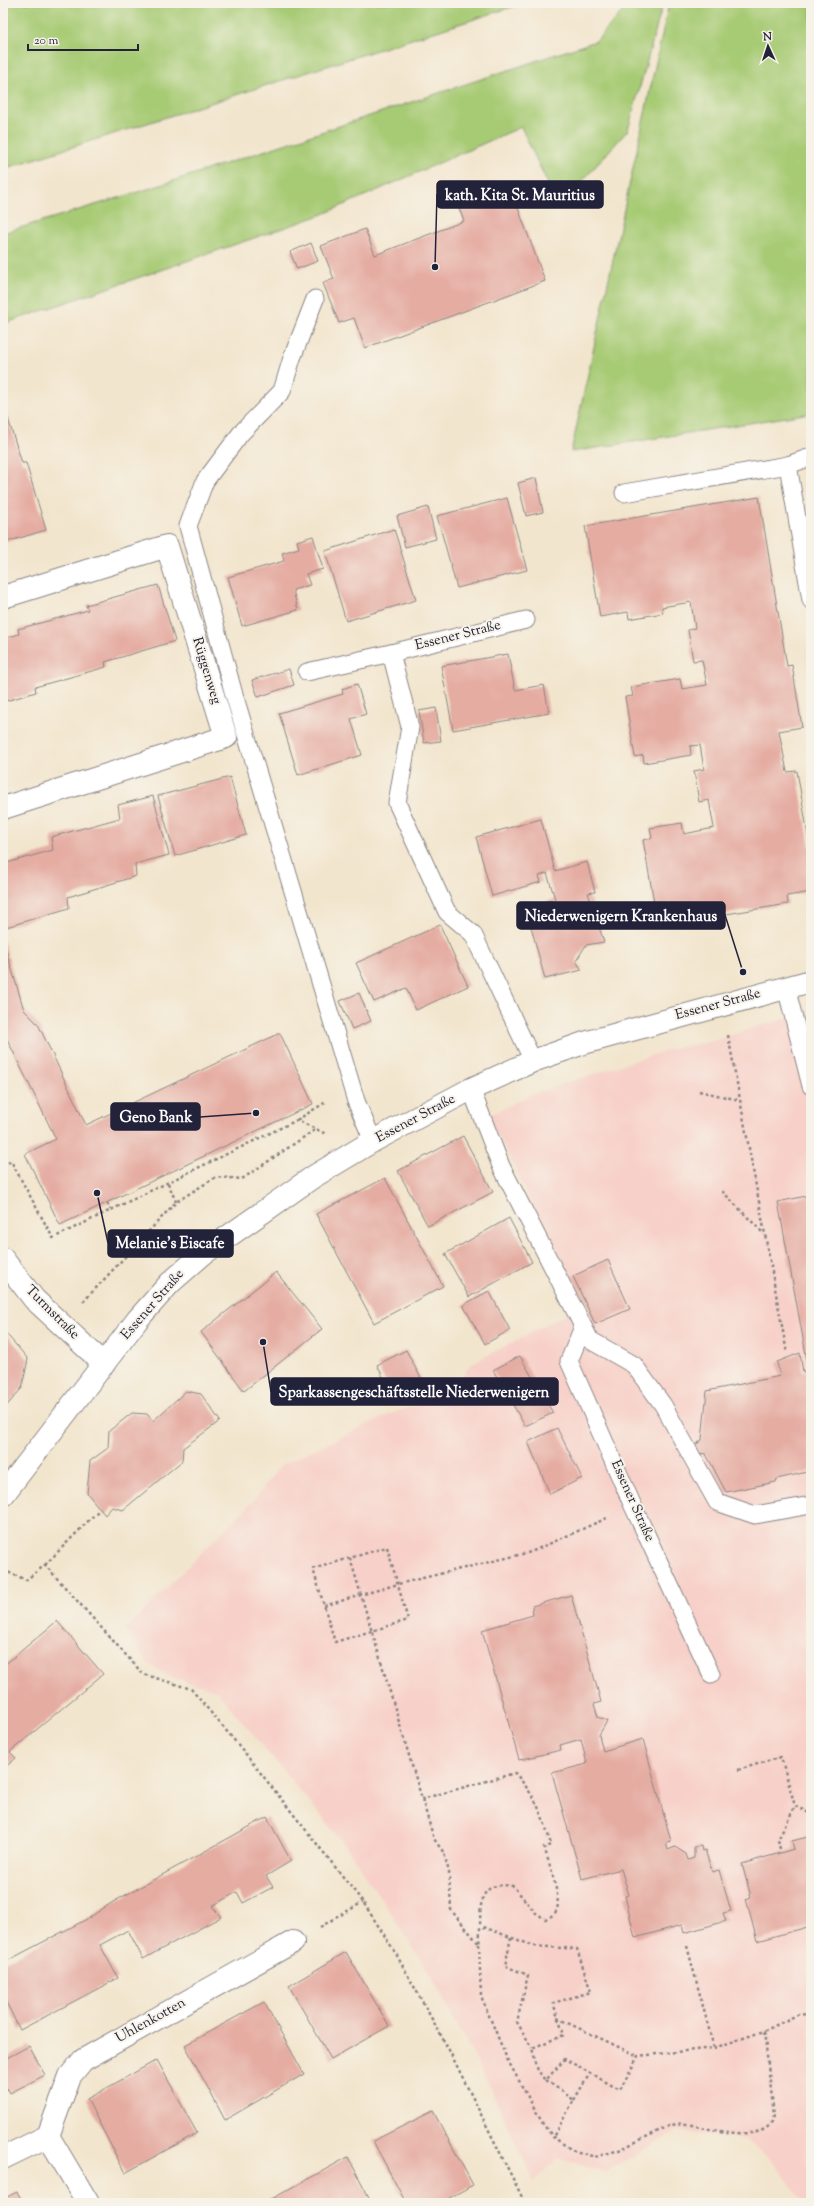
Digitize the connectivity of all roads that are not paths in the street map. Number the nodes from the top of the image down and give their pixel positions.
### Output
1 (315, 299) dead end
2 (811, 457) edge
3 (788, 465) junction
4 (624, 493) dead end
5 (3, 597) edge
6 (811, 600) edge
7 (526, 620) dead end
8 (391, 653) junction
9 (307, 672) dead end
10 (3, 808) edge
11 (811, 981) edge
12 (786, 987) junction
13 (534, 1061) junction
14 (811, 1086) edge
15 (471, 1089) junction
16 (366, 1145) junction
17 (3, 1259) edge
18 (583, 1327) junction
19 (104, 1364) junction
20 (3, 1495) edge
21 (811, 1505) edge
22 (711, 1674) dead end
23 (293, 1942) road end
24 (48, 2136) junction
25 (3, 2158) edge
26 (88, 2203) edge

1 - 16 lane
2 - 3 lane
3 - 4 lane
3 - 6 lane
5 - 10 street, Rüggenweg
7 - 8 lane, Essener Straße
8 - 9 lane, Essener Straße
8 - 13 lane
11 - 12 street, Essener Straße
12 - 13 street, Essener Straße
12 - 14 lane
13 - 15 street, Essener Straße
15 - 16 street, Essener Straße
15 - 18 lane, Essener Straße
16 - 19 street, Essener Straße
17 - 19 street, Turmstraße
18 - 21 lane, Essener Straße
18 - 22 lane, Essener Straße
19 - 20 street, Essener Straße
23 - 24 street, Uhlenkotten
24 - 25 street
24 - 26 street

